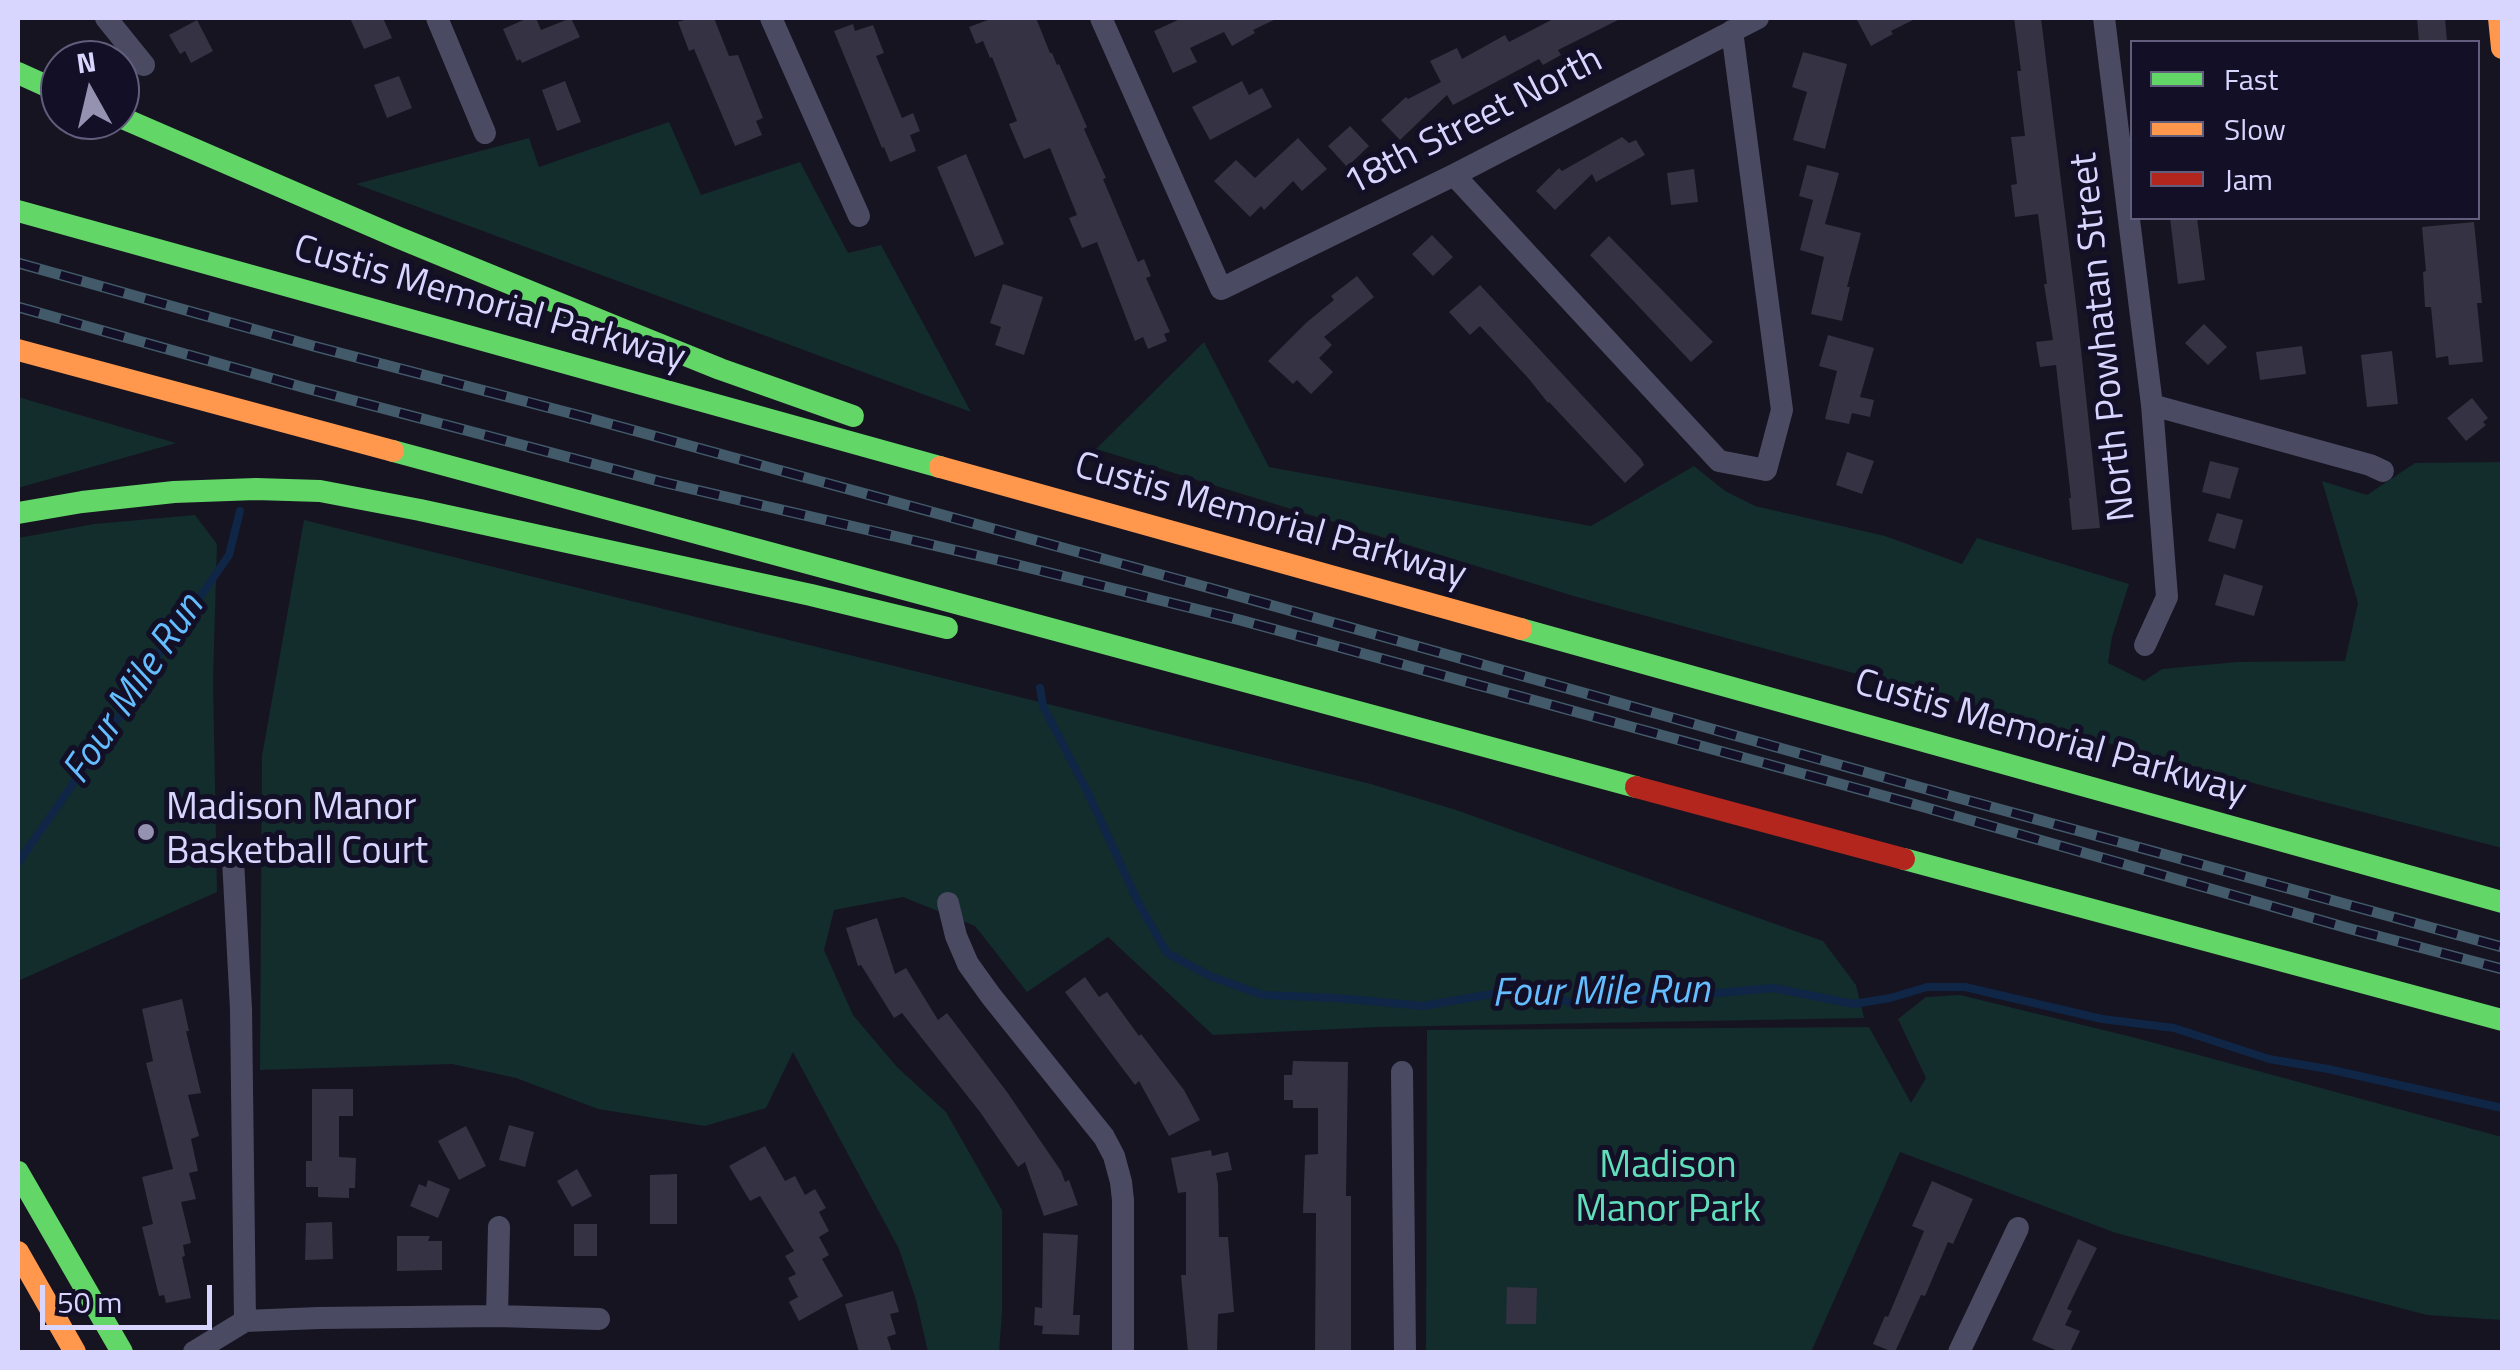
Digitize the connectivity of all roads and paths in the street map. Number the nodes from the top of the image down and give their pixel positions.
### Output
1 (106, 18) edge
2 (437, 18) edge
3 (771, 18) edge
4 (1102, 18) edge
5 (1758, 18) edge
6 (2104, 18) edge
7 (2499, 18) edge
8 (1732, 31) junction
9 (2502, 48) edge
10 (144, 66) dead end
11 (140, 127) edge
12 (485, 133) dead end
13 (1454, 175) junction
14 (18, 211) edge
15 (859, 216) dead end
16 (18, 350) edge
17 (2152, 404) junction
18 (877, 424) dead end
19 (909, 435) dead end
20 (2384, 471) dead end
21 (18, 513) edge
22 (1142, 523) junction
23 (964, 632) dead end
24 (1016, 643) dead end
25 (2145, 645) dead end
26 (1182, 664) junction
27 (232, 860) dead end
28 (2502, 902) edge
29 (948, 904) dead end
30 (2502, 1020) edge
31 (1402, 1072) dead end
32 (18, 1172) edge
33 (498, 1227) dead end
34 (2018, 1228) dead end
35 (18, 1252) edge
36 (497, 1316) junction
37 (600, 1319) dead end
38 (245, 1322) junction
39 (75, 1352) edge
40 (122, 1352) edge
41 (194, 1352) edge
42 (1123, 1352) edge
43 (1405, 1352) edge
44 (1959, 1352) edge

1 - 10 street
2 - 12 street
3 - 15 street
4 - 13 street, 18th Street North
5 - 8 street, 18th Street North
6 - 17 street, North Powhatan Street
7 - 9 main road
8 - 13 street, 18th Street North
8 - 13 street
11 - 18 main road
14 - 22 main road, Custis Memorial Parkway
16 - 26 main road
17 - 20 street
17 - 25 street, North Powhatan Street
19 - 22 main road
21 - 23 main road
22 - 28 main road, Custis Memorial Parkway
24 - 26 main road
26 - 30 main road
27 - 38 street
29 - 42 street
31 - 43 street
32 - 40 main road
33 - 36 street
34 - 44 street
35 - 39 main road
36 - 37 street
36 - 38 street
38 - 41 street

